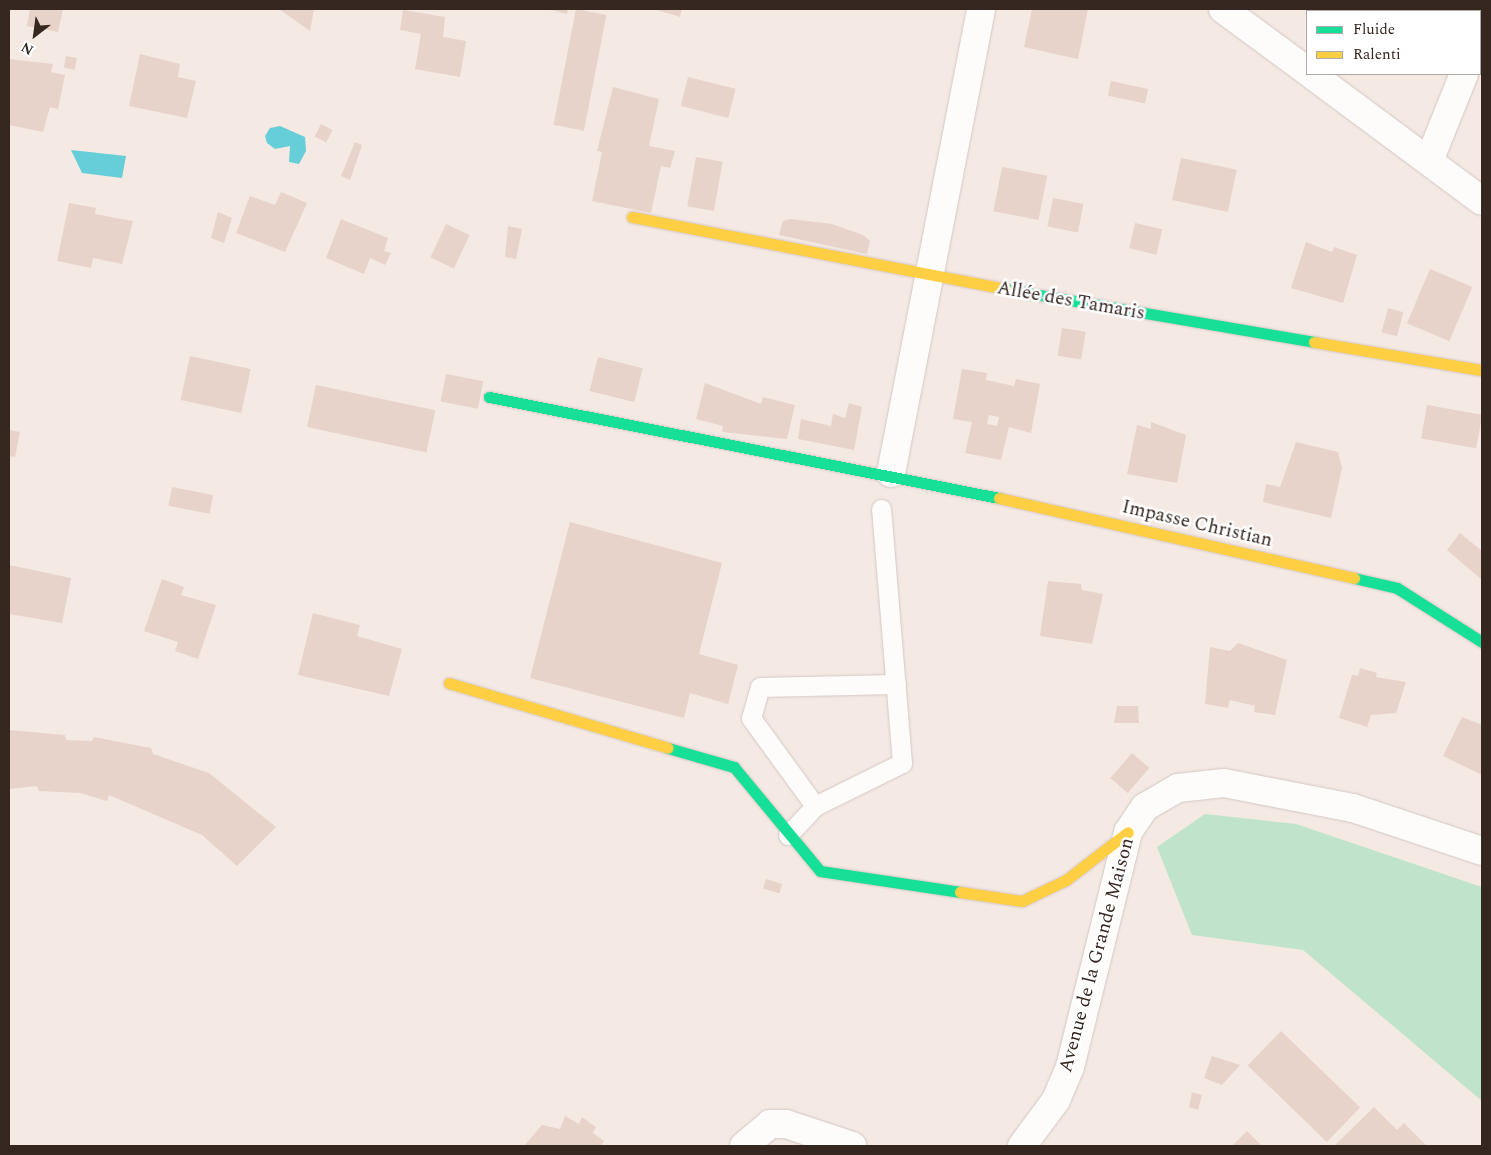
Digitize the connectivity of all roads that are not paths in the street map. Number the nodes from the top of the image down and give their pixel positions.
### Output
1 (981, 9) edge
2 (1224, 9) edge
3 (1306, 70) edge
4 (1312, 75) edge
5 (1464, 75) edge
6 (1429, 161) junction
7 (1482, 201) edge
8 (632, 217) dead end
9 (930, 277) junction
10 (1482, 370) edge
11 (490, 397) dead end
12 (891, 473) junction
13 (881, 509) dead end
14 (1482, 642) edge
15 (449, 683) dead end
16 (896, 684) junction
17 (815, 806) junction
18 (1128, 832) junction
19 (788, 835) junction
20 (1482, 852) edge
21 (744, 1146) edge
22 (852, 1146) edge
23 (1022, 1146) edge

1 - 9 street
2 - 3 street
4 - 6 street
5 - 6 street
6 - 7 street
8 - 9 street, Allée des Tamaris
9 - 10 street, Allée des Tamaris
9 - 12 street
11 - 12 street, Impasse Christian
12 - 14 street, Impasse Christian
13 - 16 lane
15 - 19 street
16 - 17 lane
16 - 17 lane
17 - 19 lane
18 - 19 street
18 - 20 street, Avenue de la Grande Maison
18 - 23 street, Avenue de la Grande Maison
21 - 22 street

